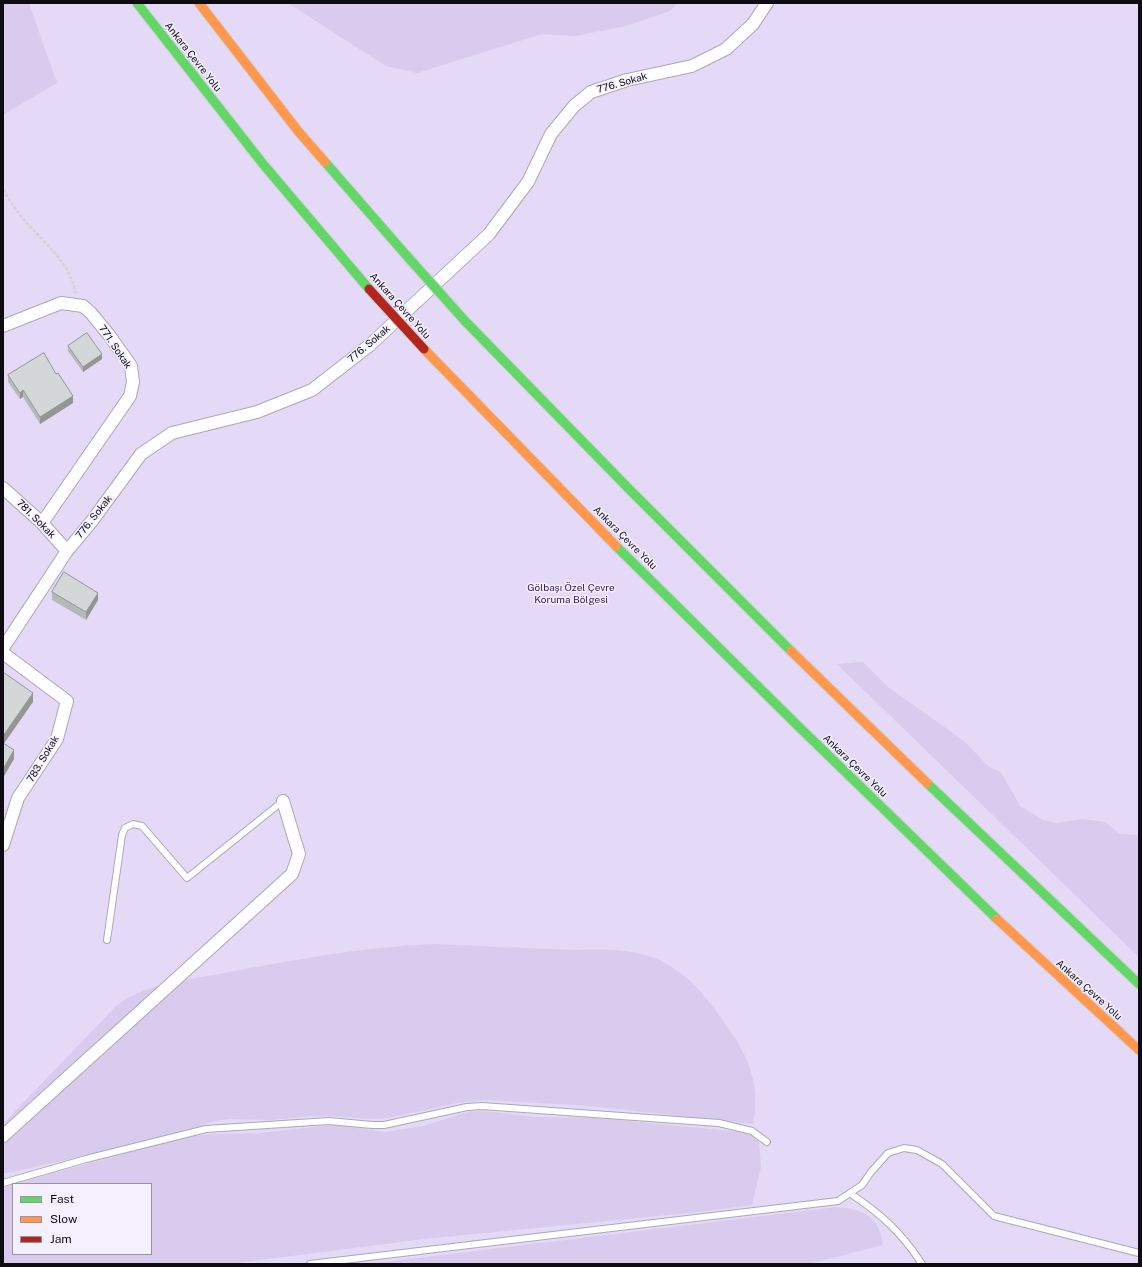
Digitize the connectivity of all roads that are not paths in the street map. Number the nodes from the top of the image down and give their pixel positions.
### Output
1 (137, 3) edge
2 (199, 3) edge
3 (767, 3) edge
4 (3, 326) edge
5 (3, 488) edge
6 (42, 523) junction
7 (67, 551) junction
8 (3, 648) edge
9 (3, 653) edge
10 (283, 800) joint
11 (3, 845) edge
12 (107, 940) dead end
13 (1139, 984) edge
14 (1139, 1050) edge
15 (3, 1136) edge
16 (767, 1142) dead end
17 (3, 1183) edge
18 (851, 1194) junction
19 (1139, 1253) edge
20 (310, 1264) edge
21 (922, 1264) edge

1 - 14 highway, Ankara Çevre Yolu, bridge
2 - 13 highway, bridge
3 - 7 street, 776. Sokak
4 - 6 street, 771. Sokak
5 - 6 street, 781. Sokak
6 - 7 street, 781. Sokak
7 - 8 street, 776. Sokak
9 - 11 street, 783. Sokak
10 - 12 lane
10 - 15 street
16 - 17 lane
18 - 19 lane
18 - 20 lane
18 - 21 lane

